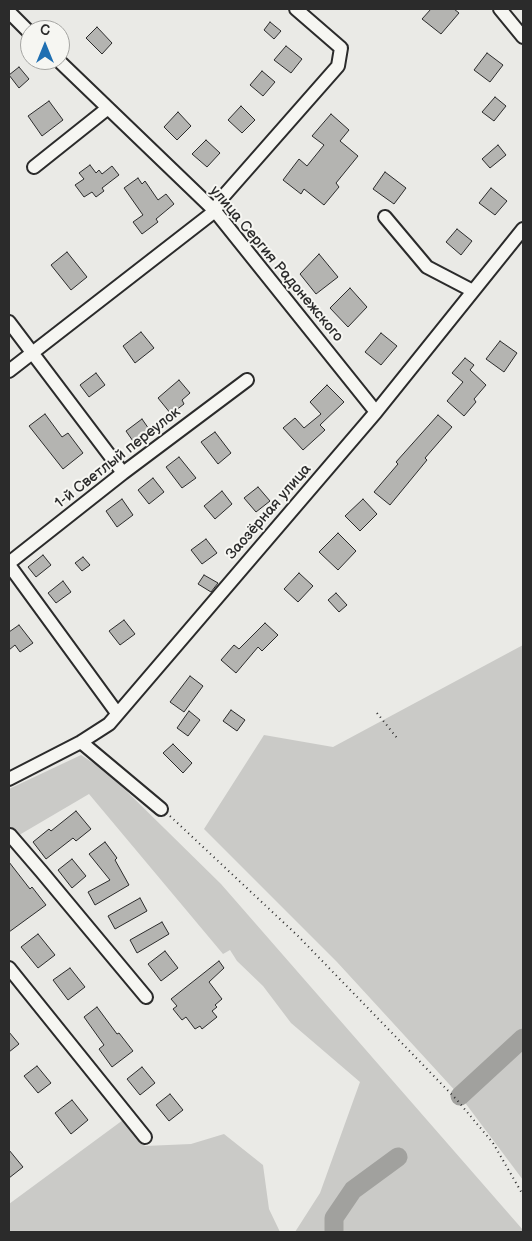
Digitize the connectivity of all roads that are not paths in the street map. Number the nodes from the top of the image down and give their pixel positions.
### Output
1 (296, 9) edge
2 (500, 9) edge
3 (9, 12) edge
4 (20, 22) edge
5 (523, 37) edge
6 (68, 70) edge
7 (108, 108) junction
8 (34, 167) dead end
9 (215, 211) junction
10 (385, 217) dead end
11 (523, 229) edge
12 (473, 291) junction
13 (9, 322) edge
14 (33, 353) junction
15 (9, 371) edge
16 (247, 380) dead end
17 (376, 412) junction
18 (123, 473) junction
19 (9, 564) edge
20 (117, 713) junction
21 (81, 742) junction
22 (9, 779) edge
23 (161, 809) road end
24 (9, 835) edge
25 (9, 968) edge
26 (146, 997) dead end
27 (146, 1137) dead end

1 - 9 street
2 - 5 street
3 - 4 street
6 - 7 street, улица Сергия Радонежского
7 - 8 street
7 - 9 street, улица Сергия Радонежского
9 - 14 street
9 - 17 street, улица Сергия Радонежского
10 - 12 street
11 - 12 street, Заозёрная улица
12 - 17 street, Заозёрная улица
13 - 14 street
14 - 15 street
14 - 18 street
16 - 18 street, 1-й Светлый переулок
17 - 20 street, Заозёрная улица
18 - 19 street, 1-й Светлый переулок
19 - 20 street
20 - 21 street, Заозёрная улица
21 - 22 street, Заозёрная улица
21 - 23 street
24 - 26 street
25 - 27 street

